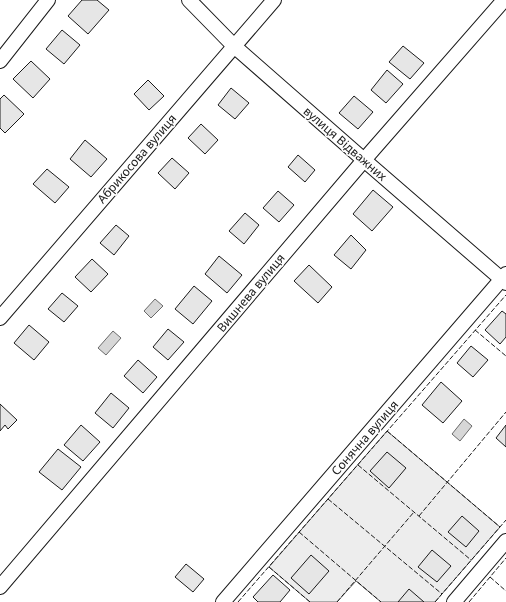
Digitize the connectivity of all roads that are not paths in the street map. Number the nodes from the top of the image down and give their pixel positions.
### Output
1 (48, 0) edge
2 (189, 0) edge
3 (274, 0) edge
4 (504, 0) edge
5 (234, 46) junction
6 (0, 61) edge
7 (364, 160) junction
8 (504, 279) edge
9 (0, 318) edge
10 (506, 541) edge
11 (0, 587) edge
12 (223, 602) edge
13 (454, 602) edge

1 - 6 street
2 - 5 street, вулиця Відважних
3 - 5 street, Абрикосова вулиця
4 - 7 street, Вишнева вулиця
5 - 7 street, вулиця Відважних
5 - 9 street, Абрикосова вулиця
7 - 8 street, вулиця Відважних
7 - 11 street, Вишнева вулиця
8 - 12 street, Сонячна вулиця
10 - 13 street

